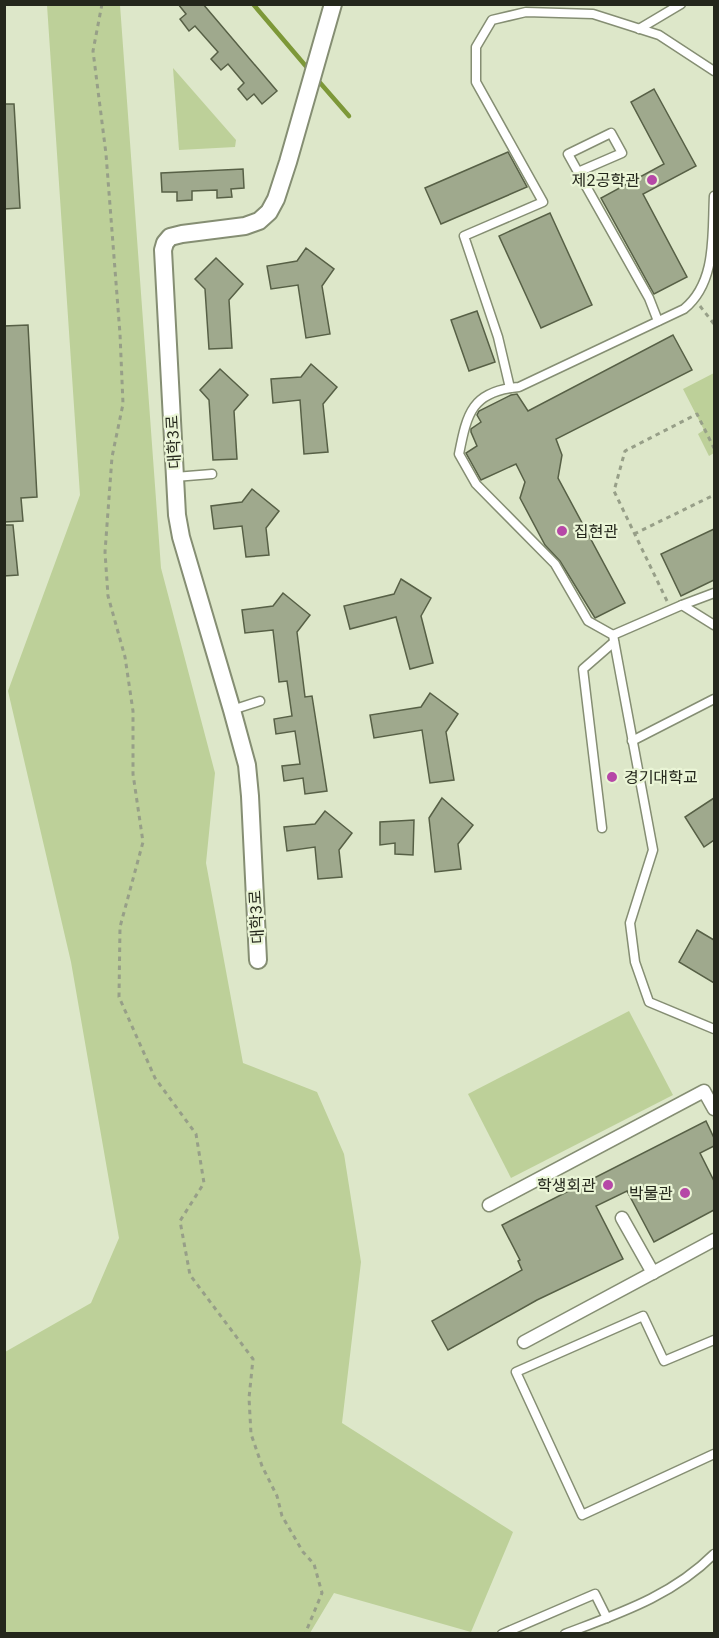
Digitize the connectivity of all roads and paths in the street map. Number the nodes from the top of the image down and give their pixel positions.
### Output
1 (102, 4) edge
2 (333, 4) edge
3 (681, 4) edge
4 (639, 28) junction
5 (714, 70) edge
6 (578, 172) junction
7 (714, 196) edge
8 (695, 300) junction
9 (658, 321) junction
10 (714, 324) edge
11 (510, 388) junction
12 (714, 448) edge
13 (212, 474) dead end
14 (175, 477) junction
15 (714, 495) edge
16 (634, 534) junction
17 (714, 592) edge
18 (682, 605) junction
19 (671, 610) junction
20 (714, 625) edge
21 (613, 638) junction
22 (714, 699) edge
23 (260, 701) dead end
24 (232, 710) junction
25 (632, 741) junction
26 (602, 828) dead end
27 (258, 960) dead end
28 (714, 1029) edge
29 (714, 1108) edge
30 (489, 1205) dead end
31 (622, 1218) dead end
32 (714, 1240) edge
33 (653, 1273) junction
34 (714, 1340) edge
35 (524, 1342) dead end
36 (714, 1454) edge
37 (714, 1554) edge
38 (607, 1618) junction
39 (504, 1633) edge
40 (305, 1634) edge
41 (565, 1634) edge

1 - 40 path
2 - 14 street, 대학3로
3 - 4 lane
4 - 5 lane
4 - 11 lane
6 - 6 lane
6 - 9 lane
7 - 8 lane
8 - 9 lane
8 - 10 path
9 - 11 lane
11 - 21 lane
12 - 16 path
13 - 14 lane
14 - 24 street, 대학3로
15 - 16 path
16 - 19 path
17 - 18 lane
18 - 19 lane
18 - 20 lane
19 - 21 lane
21 - 25 lane
21 - 26 lane
22 - 25 lane
23 - 24 lane
24 - 27 street, 대학3로
25 - 28 lane
29 - 30 street
31 - 33 street
32 - 33 street
33 - 35 street
34 - 36 lane
37 - 38 lane
38 - 39 lane
38 - 41 lane

